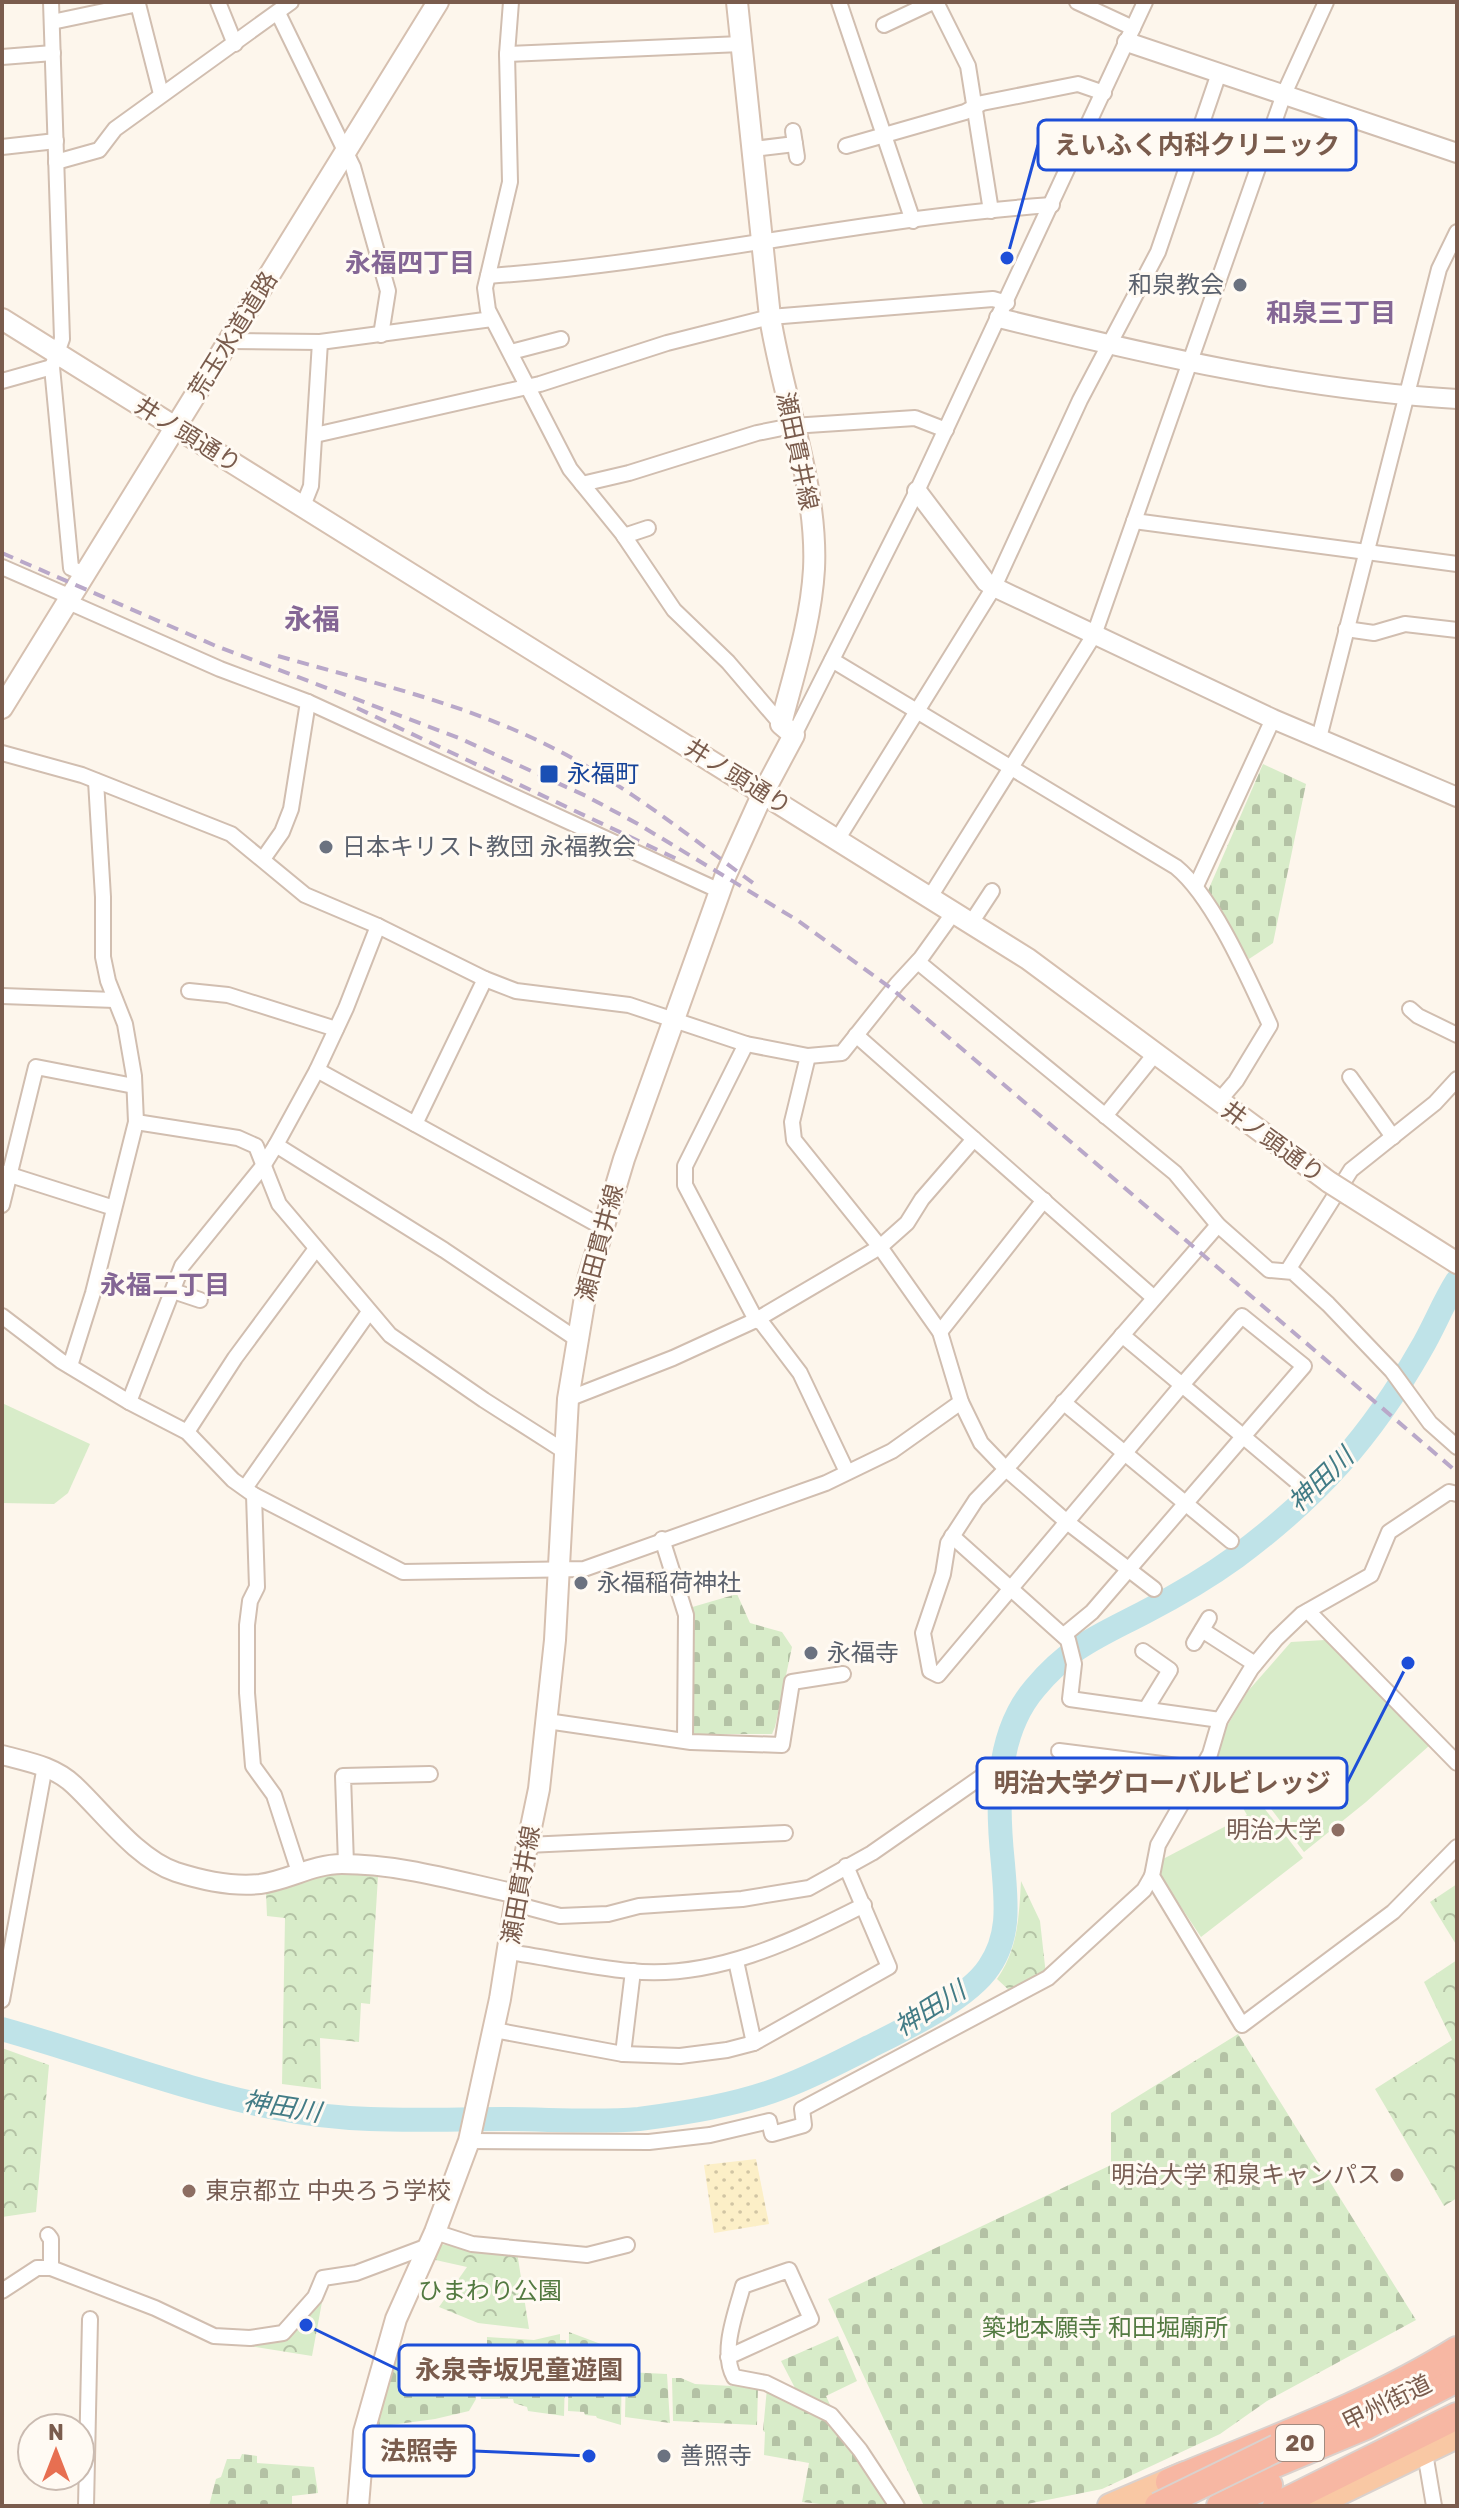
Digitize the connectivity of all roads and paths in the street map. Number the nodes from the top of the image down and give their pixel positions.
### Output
1 (51, 2) edge
2 (218, 2) edge
3 (291, 2) edge
4 (438, 2) edge
5 (511, 2) edge
6 (737, 2) edge
7 (839, 2) edge
8 (935, 2) edge
9 (1077, 2) edge
10 (1145, 2) edge
11 (1330, 4) edge
12 (278, 13) junction
13 (52, 22) junction
14 (884, 25) dead end
15 (1130, 35) junction
16 (235, 44) junction
17 (741, 44) junction
18 (53, 53) junction
19 (507, 54) junction
20 (2, 57) edge
21 (1219, 73) junction
22 (1104, 93) junction
23 (161, 94) junction
24 (1284, 94) junction
25 (976, 106) junction
26 (884, 136) junction
27 (56, 141) junction
28 (795, 144) dead end
29 (846, 146) dead end
30 (2, 147) edge
31 (753, 149) junction
32 (1457, 153) edge
33 (346, 154) junction
34 (56, 162) junction
35 (1052, 205) junction
36 (991, 211) junction
37 (913, 221) junction
38 (1457, 232) edge
39 (763, 242) junction
40 (488, 276) junction
41 (1003, 310) junction
42 (770, 317) junction
43 (2, 319) edge
44 (492, 319) junction
45 (381, 335) junction
46 (561, 339) dead end
47 (230, 341) junction
48 (320, 342) junction
49 (1111, 344) junction
50 (511, 352) junction
51 (55, 361) junction
52 (1189, 361) junction
53 (2, 381) edge
54 (529, 386) junction
55 (1407, 396) junction
56 (1457, 399) edge
57 (792, 426) junction
58 (176, 428) junction
59 (946, 430) junction
60 (315, 435) junction
61 (582, 484) junction
62 (917, 491) junction
63 (303, 506) junction
64 (1134, 521) junction
65 (648, 528) dead end
66 (624, 536) junction
67 (1367, 551) junction
68 (1457, 564) edge
69 (2, 567) edge
70 (86, 575) junction
71 (994, 587) junction
72 (71, 599) junction
73 (1346, 629) junction
74 (1457, 630) edge
75 (1094, 635) junction
76 (832, 660) junction
77 (308, 702) junction
78 (2, 708) edge
79 (918, 710) junction
80 (1273, 719) junction
81 (788, 730) junction
82 (1319, 738) junction
83 (2, 753) edge
84 (1012, 766) junction
85 (96, 781) junction
86 (763, 793) junction
87 (1457, 797) edge
88 (837, 840) junction
89 (263, 859) junction
90 (1196, 886) junction
91 (720, 891) junction
92 (992, 891) dead end
93 (930, 897) junction
94 (962, 918) junction
95 (378, 926) junction
96 (918, 962) junction
97 (485, 979) junction
98 (189, 991) dead end
99 (2, 996) edge
100 (115, 1000) junction
101 (1410, 1009) dead end
102 (674, 1018) junction
103 (336, 1029) junction
104 (856, 1035) junction
105 (1457, 1035) edge
106 (746, 1044) junction
107 (1155, 1054) junction
108 (808, 1056) junction
109 (317, 1070) junction
110 (1350, 1077) dead end
111 (1457, 1079) edge
112 (134, 1086) junction
113 (1218, 1102) junction
114 (1105, 1116) junction
115 (136, 1122) junction
116 (415, 1124) junction
117 (1393, 1137) junction
118 (974, 1139) junction
119 (276, 1145) junction
120 (263, 1166) junction
121 (6, 1174) edge
122 (1044, 1200) junction
123 (2, 1205) edge
124 (114, 1208) junction
125 (1218, 1225) junction
126 (602, 1227) junction
127 (880, 1247) junction
128 (315, 1250) junction
129 (1456, 1263) edge
130 (1288, 1270) junction
131 (173, 1291) junction
132 (1153, 1297) junction
133 (200, 1300) dead end
134 (369, 1312) junction
135 (2, 1316) edge
136 (756, 1320) junction
137 (940, 1332) junction
138 (1122, 1335) junction
139 (578, 1340) junction
140 (70, 1366) junction
141 (1182, 1385) junction
142 (568, 1399) junction
143 (129, 1402) junction
144 (961, 1402) junction
145 (1063, 1402) junction
146 (187, 1432) junction
147 (1243, 1436) junction
148 (1457, 1447) edge
149 (564, 1451) junction
150 (1125, 1453) junction
151 (1006, 1469) junction
152 (847, 1472) junction
153 (1302, 1486) dead end
154 (250, 1492) junction
155 (1457, 1494) edge
156 (1186, 1503) junction
157 (1067, 1522) junction
158 (952, 1536) junction
159 (662, 1539) junction
160 (1231, 1541) dead end
161 (1128, 1570) junction
162 (558, 1571) junction
163 (1011, 1587) junction
164 (1154, 1589) dead end
165 (1308, 1611) junction
166 (1202, 1631) dead end
167 (1066, 1637) junction
168 (1143, 1651) dead end
169 (1255, 1664) junction
170 (843, 1674) dead end
171 (1146, 1709) junction
172 (1220, 1720) junction
173 (547, 1721) junction
174 (685, 1740) junction
175 (1059, 1751) dead end
176 (2, 1755) edge
177 (1457, 1763) edge
178 (45, 1766) junction
179 (1202, 1769) junction
180 (430, 1774) dead end
181 (984, 1775) dead end
182 (785, 1833) dead end
183 (527, 1845) junction
184 (1457, 1847) edge
185 (346, 1864) junction
186 (846, 1866) junction
187 (299, 1872) junction
188 (1152, 1876) junction
189 (516, 1899) junction
190 (864, 1905) junction
191 (508, 1952) junction
192 (736, 1961) junction
193 (633, 1971) junction
194 (2, 2000) edge
195 (494, 2030) junction
196 (754, 2043) junction
197 (623, 2054) junction
198 (472, 2125) junction
199 (48, 2235) dead end
200 (432, 2239) junction
201 (627, 2245) dead end
202 (51, 2268) junction
203 (2, 2291) edge
204 (90, 2319) dead end
205 (1457, 2340) edge
206 (1457, 2350) edge
207 (728, 2357) junction
208 (1457, 2364) edge
209 (1457, 2379) edge
210 (1457, 2398) edge
211 (1457, 2409) edge
212 (1457, 2416) edge
213 (1457, 2427) edge
214 (1457, 2436) edge
215 (1425, 2453) junction
216 (1172, 2494) edge
217 (86, 2506) edge
218 (358, 2506) edge
219 (897, 2506) edge
220 (1110, 2506) edge
221 (1137, 2506) edge
222 (1158, 2506) edge
223 (1220, 2506) edge
224 (1247, 2506) edge
225 (1278, 2506) edge
226 (1312, 2506) edge
227 (1434, 2506) edge

1 - 13 street
2 - 16 street
3 - 12 street
4 - 33 main road, 荒玉水道道路
5 - 19 street
6 - 17 main road, 瀬田貫井線
7 - 26 street
8 - 14 street
8 - 25 street
9 - 15 street
10 - 15 street
11 - 24 street
12 - 16 street
12 - 33 street
13 - 18 street
13 - 23 street
15 - 21 street
15 - 22 street
16 - 23 street
17 - 19 street
17 - 31 main road, 瀬田貫井線
18 - 20 street
18 - 27 street
19 - 40 street
21 - 24 street
21 - 49 street
22 - 25 street
22 - 35 street
23 - 34 street
24 - 32 street
24 - 52 street
25 - 26 street
25 - 36 street
26 - 29 street
26 - 37 street
27 - 30 street
27 - 34 street
28 - 31 street
31 - 39 main road, 瀬田貫井線
33 - 45 street
33 - 47 main road, 荒玉水道道路
34 - 51 street
35 - 36 street
35 - 41 street
36 - 37 street
37 - 39 street
38 - 55 street
39 - 40 street
39 - 42 main road, 瀬田貫井線
40 - 44 street
41 - 42 street
41 - 49 street
41 - 59 street
42 - 54 street
42 - 57 main road, 瀬田貫井線
43 - 51 main road, 井ノ頭通り
44 - 45 street
44 - 50 street
45 - 48 street
46 - 50 street
47 - 48 street
47 - 58 main road, 荒玉水道道路
48 - 60 street
49 - 52 street
49 - 71 street
50 - 54 street
51 - 53 street
51 - 58 main road, 井ノ頭通り
51 - 70 street
52 - 55 street
52 - 64 street
54 - 60 street
54 - 61 street
55 - 56 street
55 - 67 street
57 - 59 street
57 - 61 street
57 - 81 main road, 瀬田貫井線
58 - 63 main road, 井ノ頭通り
58 - 70 main road, 荒玉水道道路
59 - 62 street
60 - 63 street
61 - 66 street
62 - 71 street
62 - 76 street
63 - 86 main road, 井ノ頭通り
64 - 67 street
64 - 75 street
65 - 66 street
66 - 81 street
67 - 68 street
67 - 73 street
69 - 72 street
70 - 72 main road, 荒玉水道道路
71 - 75 street
71 - 79 street
72 - 77 street
72 - 78 main road, 荒玉水道道路
73 - 74 street
73 - 82 street
75 - 80 street
75 - 84 street
76 - 79 street
76 - 81 street
77 - 89 street
77 - 91 street
79 - 84 street
79 - 88 street
80 - 82 street
80 - 90 street
81 - 86 main road, 瀬田貫井線
82 - 87 street
83 - 85 street
84 - 90 street
84 - 93 street
85 - 89 street
85 - 100 street
86 - 88 main road, 井ノ頭通り
86 - 91 main road, 瀬田貫井線
88 - 93 main road, 井ノ頭通り
89 - 95 street
90 - 113 street
91 - 102 main road, 瀬田貫井線
92 - 94 street
93 - 94 main road, 井ノ頭通り
94 - 96 street
94 - 107 main road, 井ノ頭通り
95 - 97 street
95 - 103 street
96 - 104 street
96 - 114 street
97 - 102 street
97 - 116 street
98 - 103 street
99 - 100 street
100 - 112 street
101 - 105 street
102 - 106 street
102 - 126 main road, 瀬田貫井線
103 - 109 street
104 - 108 street
104 - 118 street
106 - 108 street
106 - 136 street
107 - 113 main road, 井ノ頭通り
107 - 114 street
108 - 127 street
109 - 116 street
109 - 119 street
110 - 117 street
111 - 117 street
112 - 115 street
112 - 121 street
113 - 129 main road, 井ノ頭通り, bridge
114 - 125 street
115 - 120 street
115 - 124 street
116 - 126 street
117 - 130 street
118 - 122 street
118 - 127 street
119 - 120 street
119 - 139 street
120 - 128 street
120 - 131 street
121 - 123 street
121 - 124 street
122 - 132 street
122 - 137 street
124 - 140 street
125 - 130 street
125 - 132 street
126 - 139 main road, 瀬田貫井線
127 - 136 street
127 - 137 street
128 - 134 street
128 - 146 street
130 - 148 street
131 - 133 street
131 - 143 street
132 - 138 street
134 - 149 street
134 - 154 street
135 - 140 street
136 - 142 street
136 - 152 street
137 - 144 street
138 - 141 street
138 - 145 street
139 - 142 main road, 瀬田貫井線
140 - 143 street
141 - 147 street
141 - 147 street
141 - 150 street
142 - 149 main road, 瀬田貫井線
143 - 146 street
144 - 151 street
144 - 152 street
145 - 150 street
145 - 151 street
146 - 154 street
147 - 153 street
147 - 156 street
149 - 162 main road, 瀬田貫井線
150 - 156 street
150 - 157 street
151 - 157 street
151 - 158 street
152 - 159 street
154 - 162 street
154 - 187 street
155 - 165 street
156 - 160 street
156 - 161 street
157 - 161 street
157 - 163 street
158 - 163 street
158 - 163 street
159 - 162 street
159 - 174 street
161 - 164 street
161 - 167 street
162 - 173 main road, 瀬田貫井線
163 - 167 street
165 - 169 street
165 - 177 street
166 - 169 street
167 - 171 street
168 - 171 street
169 - 172 street
170 - 174 street
171 - 172 street
172 - 179 street
173 - 174 street
173 - 183 main road, 瀬田貫井線
175 - 179 street
176 - 178 street
178 - 187 street
178 - 194 street
179 - 188 street
180 - 185 street
181 - 186 street
182 - 183 street
183 - 189 main road, 瀬田貫井線
184 - 188 street
185 - 187 street
185 - 189 street
186 - 189 street
186 - 190 street
188 - 198 street
189 - 191 main road, 瀬田貫井線
190 - 192 street
190 - 196 street
191 - 193 street
191 - 195 main road, 瀬田貫井線
192 - 193 street
192 - 196 street
193 - 197 street
195 - 197 street
195 - 198 main road, 瀬田貫井線
196 - 197 street
198 - 200 main road, 瀬田貫井線
199 - 202 street
200 - 201 street
200 - 202 street
200 - 218 main road, 瀬田貫井線
202 - 203 street
204 - 217 street
205 - 216 highway
206 - 216 highway
207 - 207 street
207 - 219 street
208 - 221 highway, 甲州街道 / 20
208 - 222 highway, bridge
209 - 216 highway
210 - 223 highway
211 - 224 highway, 甲州街道 / 20
212 - 225 highway
213 - 225 highway
214 - 215 highway, 20
215 - 226 highway, 20
215 - 227 street
216 - 220 highway

